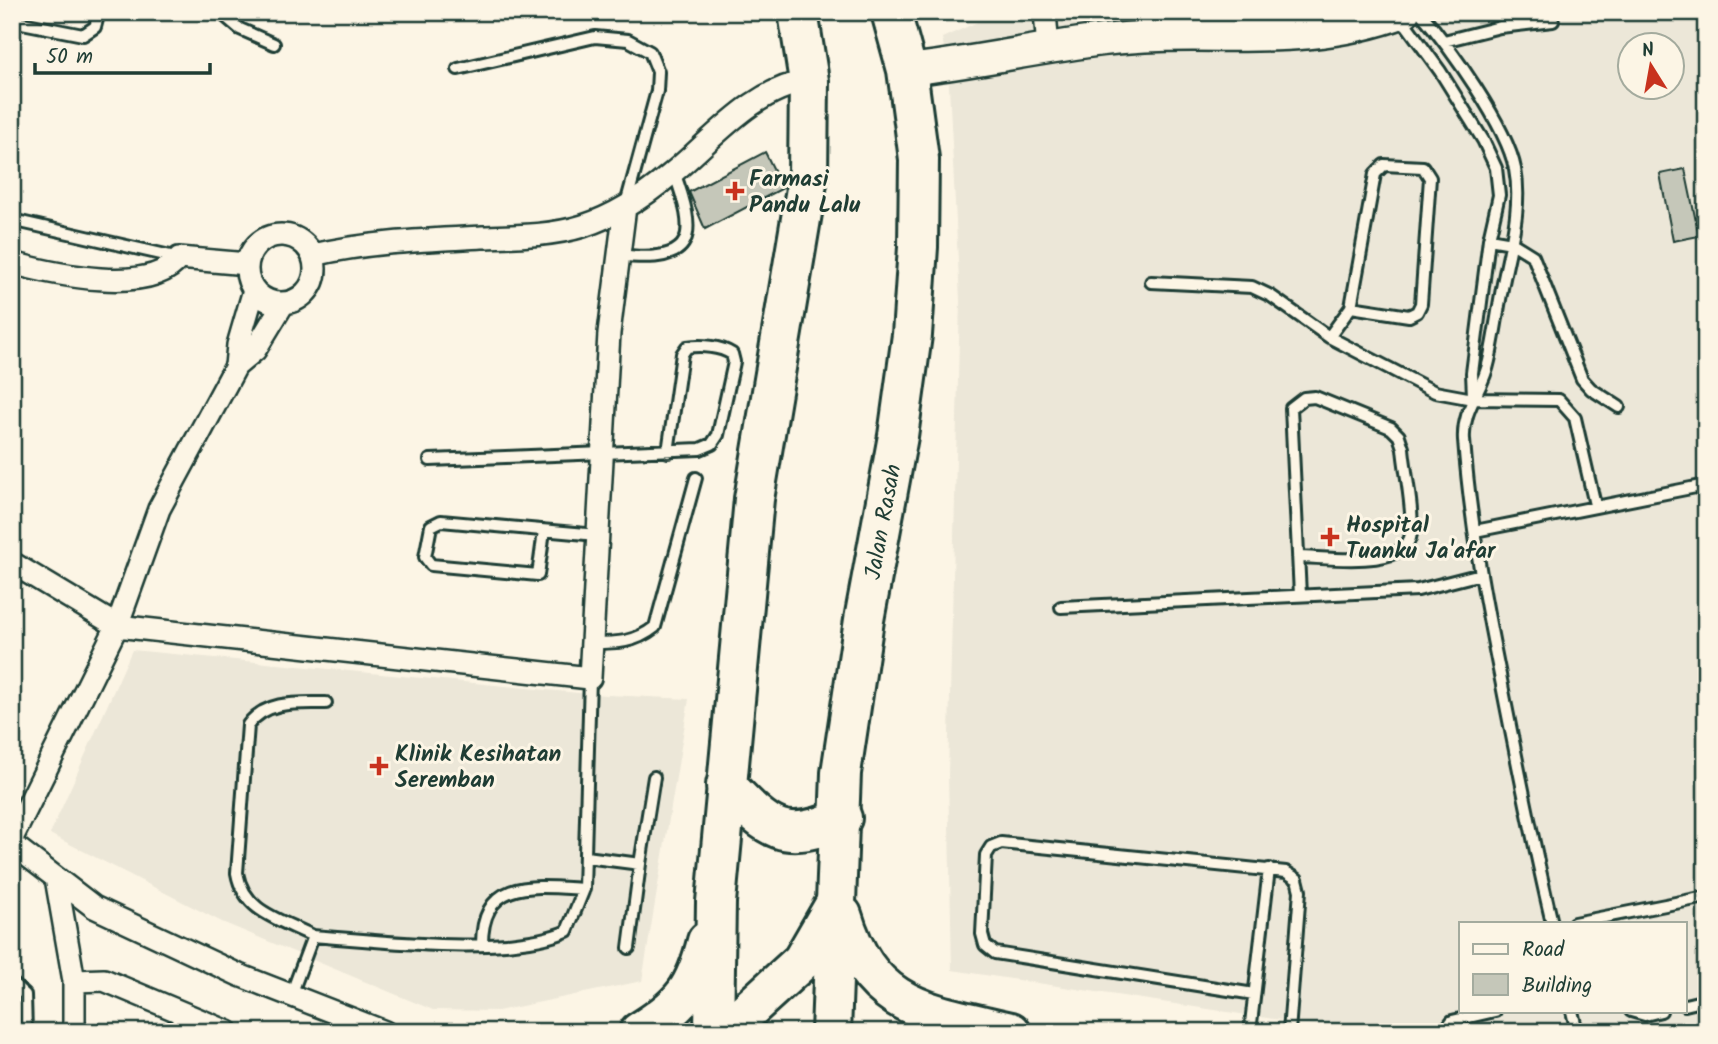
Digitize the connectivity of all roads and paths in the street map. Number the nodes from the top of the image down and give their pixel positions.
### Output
1 (99, 12) edge
2 (220, 12) edge
3 (798, 12) edge
4 (891, 12) edge
5 (1045, 12) edge
6 (1407, 13) edge
7 (12, 21) edge
8 (1553, 21) dead end
9 (1444, 41) junction
10 (274, 44) dead end
11 (1048, 49) junction
12 (458, 69) dead end
13 (907, 70) junction
14 (809, 81) junction
15 (674, 172) junction
16 (625, 207) junction
17 (12, 220) edge
18 (1489, 239) junction
19 (1512, 243) junction
20 (313, 255) junction
21 (618, 255) junction
22 (179, 258) junction
23 (12, 263) edge
24 (247, 264) junction
25 (1151, 282) dead end
26 (254, 290) junction
27 (283, 304) junction
28 (1351, 307) junction
29 (1329, 337) junction
30 (236, 366) junction
31 (1473, 399) junction
32 (1619, 407) dead end
33 (668, 452) junction
34 (601, 455) junction
35 (430, 460) dead end
36 (696, 478) dead end
37 (1706, 485) edge
38 (1595, 505) junction
39 (544, 531) junction
40 (1475, 531) junction
41 (597, 535) junction
42 (1298, 557) junction
43 (12, 563) edge
44 (1480, 574) junction
45 (1300, 595) junction
46 (1061, 607) dead end
47 (117, 626) junction
48 (592, 643) junction
49 (590, 678) junction
50 (326, 703) dead end
51 (654, 777) dead end
52 (726, 785) junction
53 (842, 818) junction
54 (12, 838) edge
55 (12, 844) edge
56 (586, 857) junction
57 (640, 864) junction
58 (1269, 869) junction
59 (56, 878) junction
60 (584, 889) junction
61 (1706, 897) edge
62 (838, 900) junction
63 (716, 902) junction
64 (1609, 920) edge
65 (1552, 922) edge
66 (1586, 922) edge
67 (313, 936) junction
68 (482, 944) junction
69 (629, 948) dead end
70 (74, 981) junction
71 (12, 983) edge
72 (1254, 994) junction
73 (291, 995) junction
74 (1706, 1000) edge
75 (1686, 1005) edge
76 (178, 1008) junction
77 (1491, 1012) edge
78 (1572, 1012) edge
79 (1634, 1012) edge
80 (1657, 1012) edge
81 (26, 1032) edge
82 (74, 1032) edge
83 (177, 1032) edge
84 (228, 1032) edge
85 (385, 1032) edge
86 (639, 1032) edge
87 (714, 1032) edge
88 (724, 1032) edge
89 (831, 1032) edge
90 (1011, 1032) edge
91 (1251, 1032) edge
92 (1289, 1032) edge
93 (1444, 1032) edge
94 (1577, 1032) edge

1 - 7 lane
2 - 10 lane
3 - 14 highway
4 - 13 highway, Jalan Rasah
5 - 11 street
6 - 9 lane
6 - 11 street
6 - 18 lane
8 - 9 lane
9 - 19 lane
11 - 13 street
12 - 16 lane
13 - 53 highway, Jalan Rasah
14 - 15 street
14 - 52 highway
15 - 16 street
15 - 21 lane
16 - 20 street
16 - 21 street
17 - 22 lane
18 - 19 lane
18 - 31 lane
19 - 31 lane
19 - 32 lane
20 - 24 street
20 - 27 street
21 - 34 street
22 - 23 street
22 - 24 street
24 - 26 street
25 - 29 lane
26 - 27 street
26 - 30 street
27 - 30 street
28 - 28 lane
28 - 29 lane
29 - 31 lane
30 - 47 street
31 - 38 lane
31 - 40 lane
33 - 33 lane
33 - 34 lane
34 - 35 lane
34 - 41 street
36 - 48 lane
37 - 38 lane
38 - 40 lane
39 - 39 lane
39 - 41 lane
40 - 44 lane
41 - 48 street
42 - 42 lane
42 - 45 lane
43 - 47 street
44 - 45 lane
44 - 65 lane
45 - 46 lane
47 - 49 street
47 - 54 street
48 - 49 street
49 - 56 lane
50 - 67 lane
51 - 57 lane
52 - 53 highway
52 - 63 highway
53 - 62 highway, Jalan Rasah
55 - 59 street
56 - 57 lane
56 - 60 lane
57 - 69 lane
58 - 72 lane
58 - 72 lane
58 - 92 lane
59 - 70 street
59 - 73 street
60 - 68 lane
60 - 68 lane
61 - 64 lane
62 - 88 highway
62 - 89 highway, Jalan Rasah
62 - 90 highway
63 - 86 highway
63 - 87 highway
64 - 66 lane
67 - 68 lane
67 - 73 lane
70 - 76 street
70 - 82 street
71 - 81 lane
72 - 91 lane
73 - 85 street
74 - 75 lane
76 - 83 lane
76 - 84 street
77 - 93 lane
78 - 94 lane
79 - 80 lane

